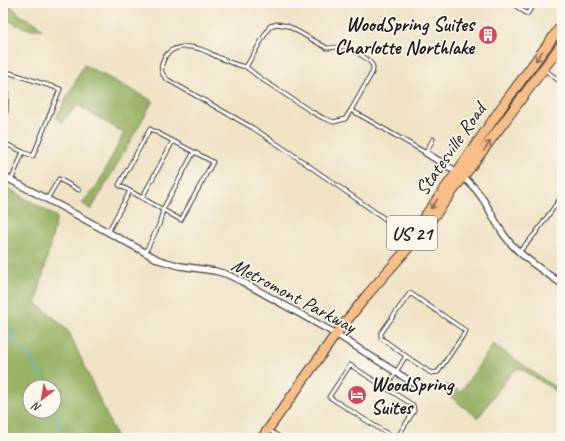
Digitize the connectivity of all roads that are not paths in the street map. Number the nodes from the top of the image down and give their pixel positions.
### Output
1 (512, 3) edge
2 (535, 3) edge
3 (562, 25) edge
4 (562, 44) edge
5 (246, 67) junction
6 (544, 69) junction
7 (562, 83) edge
8 (351, 110) junction
9 (6, 112) dead end
10 (433, 139) dead end
11 (173, 141) junction
12 (6, 144) dead end
13 (24, 152) junction
14 (194, 152) junction
15 (426, 153) junction
16 (460, 175) junction
17 (3, 176) edge
18 (11, 181) junction
19 (79, 190) dead end
20 (130, 191) junction
21 (562, 196) edge
22 (142, 198) junction
23 (47, 200) junction
24 (163, 209) junction
25 (107, 232) junction
26 (410, 236) junction
27 (519, 252) junction
28 (145, 253) junction
29 (562, 284) edge
30 (368, 294) junction
31 (336, 334) junction
32 (406, 356) junction
33 (396, 371) junction
34 (413, 383) dead end
35 (386, 388) junction
36 (268, 429) junction
37 (262, 438) edge
38 (281, 438) edge

1 - 2 lane
3 -> 16 main road, Statesville Road / US 21
4 - 6 main road, Statesville Road / US 21
5 - 8 lane
5 - 8 lane
5 - 26 lane
6 - 7 lane
16 -> 6 main road, Statesville Road / US 21
8 - 15 lane
9 - 13 lane
10 - 15 lane
11 - 14 lane
11 - 20 lane
11 - 22 lane
12 - 13 lane
13 - 18 lane
14 - 24 lane
14 - 24 lane
15 - 16 street
16 -> 26 main road, Statesville Road / US 21
16 - 27 street
16 - 30 main road, Statesville Road / US 21
17 - 18 street, Metromont Parkway
18 - 23 street, Metromont Parkway
19 - 23 lane
20 - 22 lane
20 - 25 lane
21 - 27 lane
22 - 24 lane
23 - 25 street, Metromont Parkway
24 - 28 lane
25 - 28 street, Metromont Parkway
26 - 30 main road, Statesville Road / US 21
27 - 29 street
28 - 31 street, Metromont Parkway
30 - 31 main road, Statesville Road / US 21
31 - 33 street, Metromont Parkway
31 - 36 main road, Statesville Road / US 21
32 - 32 lane
32 - 33 lane
33 - 34 street, Metromont Parkway
33 - 35 lane
35 - 35 lane
36 - 37 main road, Statesville Road / US 21
36 - 38 lane

